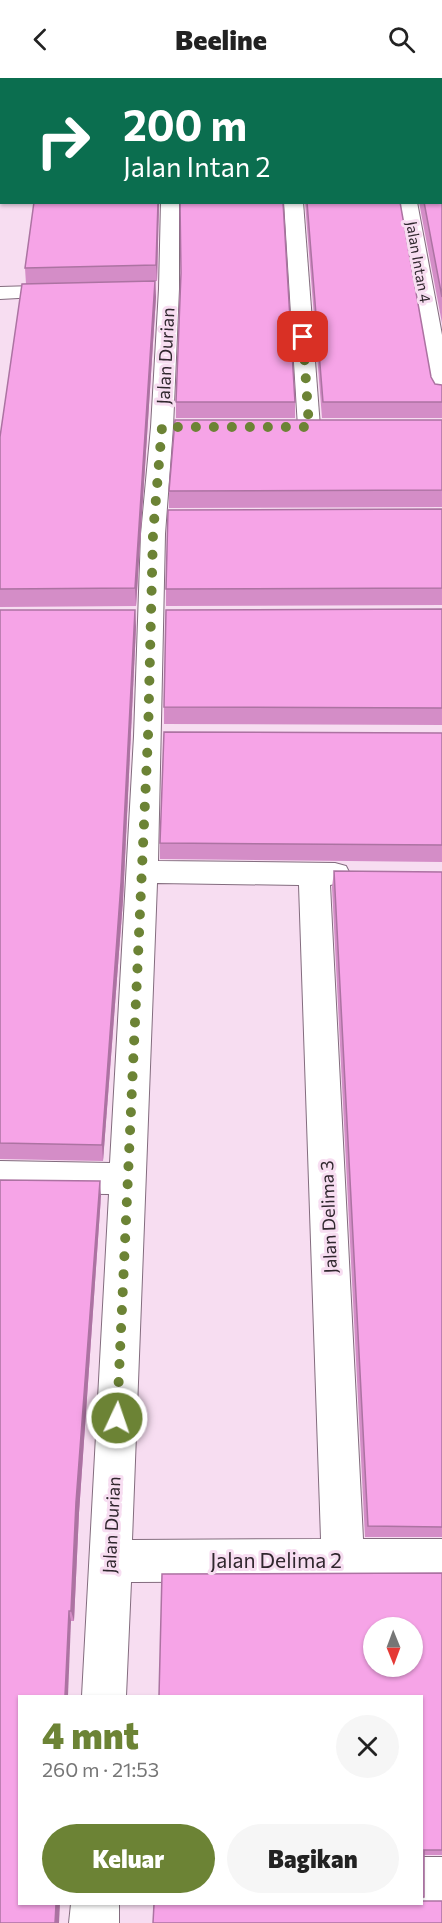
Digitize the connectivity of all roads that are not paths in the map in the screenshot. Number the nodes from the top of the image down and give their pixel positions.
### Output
1 (170, 204) edge
2 (293, 204) edge
3 (407, 204) edge
4 (169, 289) junction
5 (146, 290) edge
6 (87, 291) edge
7 (0, 293) edge
8 (442, 393) edge
9 (309, 427) edge
10 (142, 872) junction
11 (314, 874) junction
12 (361, 874) edge
13 (0, 1178) edge
14 (128, 1179) junction
15 (442, 1560) edge
16 (343, 1561) junction
17 (111, 1562) junction
18 (104, 1695) edge
19 (423, 1881) edge
20 (442, 1881) edge
21 (95, 1905) edge
22 (94, 1923) edge

1 - 4 street, Jalan Durian
2 - 9 street
3 - 8 street, Jalan Intan 4
4 - 5 street
4 - 10 street, Jalan Durian
6 - 7 street
10 - 11 street
10 - 14 street, Jalan Durian
11 - 12 street
11 - 16 street, Jalan Delima 3
13 - 14 street
14 - 17 street, Jalan Durian
15 - 16 street, Jalan Delima 2
16 - 17 street, Jalan Delima 2
17 - 18 street, Jalan Durian
19 - 20 street
21 - 22 street

